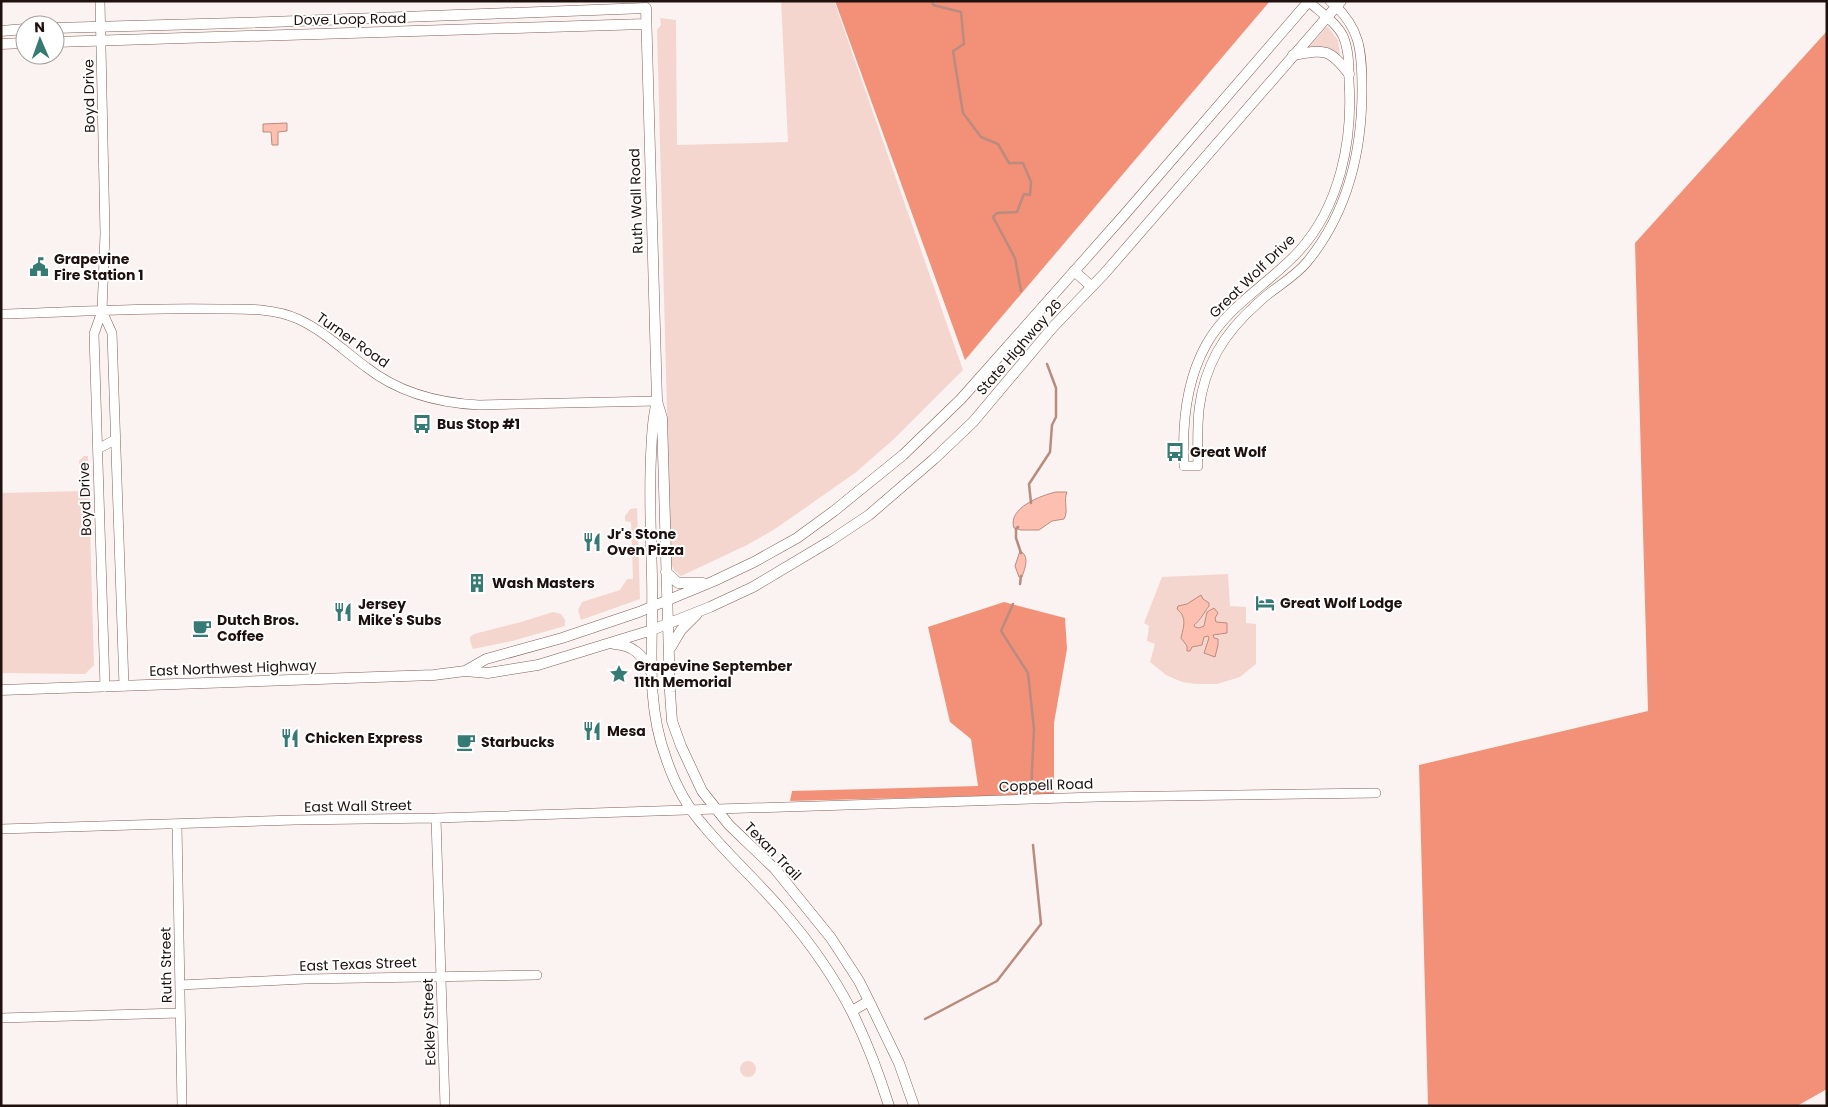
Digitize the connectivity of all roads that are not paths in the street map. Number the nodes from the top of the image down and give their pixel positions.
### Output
1 (100, 1) edge
2 (1309, 1) edge
3 (1336, 3) edge
4 (646, 5) edge
5 (479, 15) junction
6 (1326, 18) junction
7 (270, 22) junction
8 (645, 24) junction
9 (100, 27) junction
10 (65, 28) edge
11 (15, 30) edge
12 (478, 30) junction
13 (1, 31) edge
14 (270, 35) junction
15 (101, 41) junction
16 (65, 42) edge
17 (15, 43) edge
18 (1, 44) edge
19 (1293, 55) junction
20 (1349, 74) junction
21 (1074, 271) junction
22 (1091, 286) junction
23 (102, 311) junction
24 (1, 314) edge
25 (657, 401) junction
26 (97, 432) junction
27 (116, 439) junction
28 (98, 449) junction
29 (666, 572) junction
30 (714, 581) junction
31 (667, 600) junction
32 (653, 606) junction
33 (710, 607) junction
34 (668, 623) junction
35 (652, 630) junction
36 (608, 644) junction
37 (669, 651) junction
38 (465, 671) junction
39 (651, 673) junction
40 (124, 686) junction
41 (105, 687) junction
42 (1, 690) edge
43 (1376, 793) dead end
44 (693, 810) junction
45 (716, 810) junction
46 (436, 818) junction
47 (177, 824) junction
48 (1, 829) edge
49 (537, 975) dead end
50 (441, 976) junction
51 (180, 985) junction
52 (869, 1001) junction
53 (852, 1011) junction
54 (180, 1014) junction
55 (1, 1018) edge
56 (182, 1106) edge
57 (445, 1106) edge
58 (889, 1106) edge
59 (914, 1106) edge

1 - 9 street, Boyd Drive
2 - 6 street, Great Wolf Drive
2 - 21 main road, State Highway 26
3 - 6 main road, State Highway 26
3 - 20 street, Great Wolf Drive
4 - 5 main road, Dove Loop Road
4 - 8 main road, Ruth Wall Road
5 - 7 main road, Dove Loop Road
5 - 12 main road
6 - 19 main road, State Highway 26
6 - 20 street, Great Wolf Drive
7 - 9 main road, Dove Loop Road
7 - 14 main road
8 - 12 main road, Dove Loop Road
8 - 25 main road, Ruth Wall Road
9 - 10 main road, Dove Loop Road
9 - 15 street, Boyd Drive
11 - 13 main road
12 - 14 main road, Dove Loop Road
14 - 15 main road, Dove Loop Road
15 - 16 main road, Dove Loop Road
15 - 23 street, Boyd Drive
17 - 18 main road
19 - 20 main road
19 - 22 main road, State Highway 26
21 - 22 main road
21 - 30 main road, State Highway 26
22 - 33 main road, State Highway 26
23 - 24 street, Turner Road
23 - 25 street, Turner Road
23 - 26 street, Boyd Drive
23 - 27 street, Boyd Drive
25 - 29 main road, Ruth Wall Road
25 - 32 main road, Ruth Wall Road
26 - 27 street
26 - 28 street, Boyd Drive
27 - 28 street
27 - 40 street, Boyd Drive
28 - 41 street, Boyd Drive
29 - 30 main road
29 - 31 main road, Ruth Wall Road
30 - 31 main road, State Highway 26
31 - 32 main road, State Highway 26
31 - 34 main road, Texan Trail
32 - 35 main road
32 - 38 main road, East Northwest Highway
33 - 34 main road, State Highway 26
33 - 37 main road
34 - 35 main road, State Highway 26
34 - 37 main road, Texan Trail
35 - 36 main road, East Northwest Highway
35 - 39 main road
36 - 38 main road, East Northwest Highway
36 - 39 main road
37 - 45 main road, Texan Trail
38 - 40 main road, East Northwest Highway
39 - 44 main road
40 - 41 main road, East Northwest Highway
41 - 42 main road, East Northwest Highway
43 - 45 street, Coppell Road
44 - 45 street, East Wall Street
44 - 46 street, East Wall Street
44 - 53 main road
45 - 52 main road, Texan Trail
46 - 47 street, East Wall Street
46 - 50 street, Eckley Street
47 - 48 street, East Wall Street
47 - 51 street, Ruth Street
49 - 50 street, East Texas Street
50 - 51 street, East Texas Street
50 - 57 street, Eckley Street
51 - 54 street, Ruth Street
52 - 53 main road
52 - 59 main road, Texan Trail
53 - 58 main road
54 - 55 street
54 - 56 street, Ruth Street

